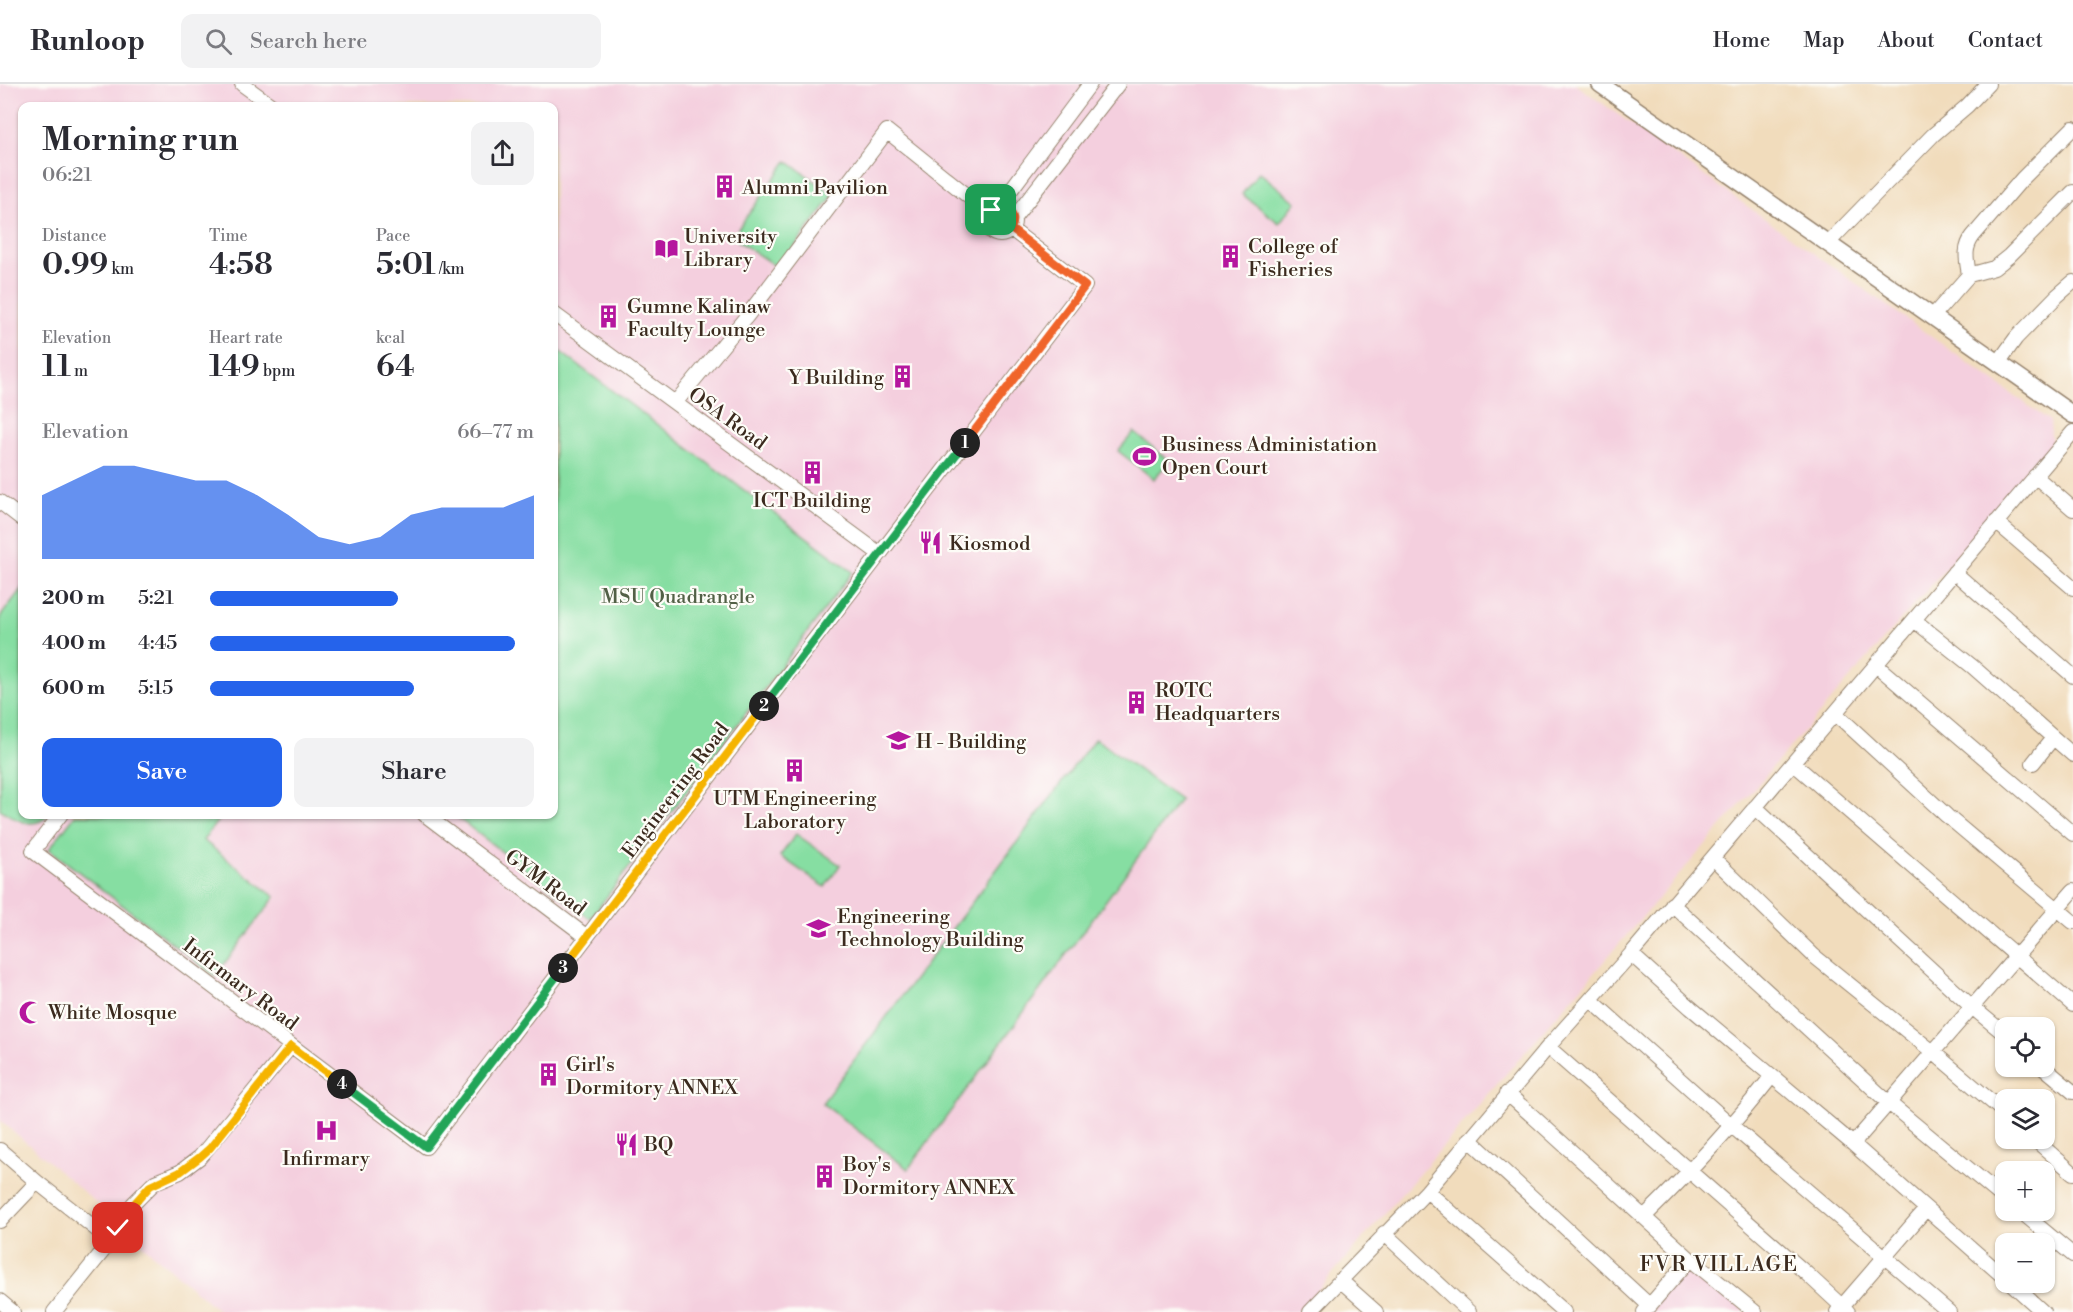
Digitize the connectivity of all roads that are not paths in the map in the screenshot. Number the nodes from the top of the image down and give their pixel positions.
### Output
1 (242, 84) edge
2 (1090, 84) edge
3 (1118, 84) edge
4 (1600, 84) edge
5 (1988, 84) edge
6 (267, 102) edge
7 (1059, 125) junction
8 (2073, 128) edge
9 (1076, 138) junction
10 (2073, 192) edge
11 (993, 210) junction
12 (1013, 224) junction
13 (1827, 244) junction
14 (1969, 275) junction
15 (2073, 282) edge
16 (558, 317) edge
17 (1932, 317) junction
18 (1998, 363) junction
19 (675, 403) junction
20 (2073, 415) edge
21 (2073, 432) edge
22 (2035, 476) junction
23 (0, 502) edge
24 (2073, 509) edge
25 (18, 516) edge
26 (1996, 522) junction
27 (880, 554) junction
28 (1954, 572) junction
29 (2073, 588) edge
30 (1914, 620) junction
31 (1876, 665) junction
32 (2073, 676) edge
33 (1835, 713) junction
34 (2053, 738) junction
35 (2073, 755) edge
36 (1793, 763) junction
37 (2033, 763) dead end
38 (1755, 807) junction
39 (57, 819) edge
40 (431, 819) edge
41 (2073, 834) edge
42 (1713, 858) junction
43 (2073, 891) edge
44 (1672, 904) junction
45 (2057, 909) junction
46 (2073, 922) edge
47 (587, 937) junction
48 (1632, 954) junction
49 (2016, 956) junction
50 (1591, 1000) junction
51 (2073, 1005) edge
52 (1972, 1007) junction
53 (1995, 1026) edge
54 (291, 1046) junction
55 (1548, 1047) junction
56 (1933, 1052) junction
57 (1772, 1076) junction
58 (2055, 1077) edge
59 (2073, 1092) edge
60 (1507, 1093) junction
61 (1889, 1103) junction
62 (1995, 1105) edge
63 (1732, 1126) junction
64 (1469, 1139) junction
65 (1853, 1144) junction
66 (426, 1147) joint
67 (2046, 1149) edge
68 (0, 1150) edge
69 (1690, 1172) junction
70 (2073, 1173) edge
71 (37, 1182) junction
72 (1426, 1191) junction
73 (1995, 1191) edge
74 (1926, 1209) junction
75 (1644, 1217) junction
76 (0, 1221) edge
77 (2032, 1221) edge
78 (1384, 1233) junction
79 (111, 1241) junction
80 (2073, 1255) edge
81 (1884, 1256) junction
82 (1690, 1259) junction
83 (1995, 1269) edge
84 (1340, 1280) junction
85 (2022, 1293) edge
86 (0, 1300) edge
87 (1647, 1309) edge
88 (1842, 1310) edge
89 (13, 1312) edge
90 (54, 1312) edge
91 (1310, 1312) edge
92 (1376, 1312) edge
93 (1469, 1312) edge
94 (1564, 1312) edge
95 (1755, 1312) edge
96 (1950, 1312) edge
97 (2043, 1312) edge

1 - 6 street
2 - 7 street
3 - 9 street
4 - 13 street
5 - 13 street
7 - 9 street
7 - 11 street
8 - 14 street
9 - 12 street
10 - 14 street
11 - 12 street
11 - 12 street
11 - 19 street
12 - 27 street, Engineering Road
13 - 17 street
14 - 17 street
15 - 18 street
16 - 19 street, OSA Road
17 - 18 street
18 - 20 street
19 - 27 street, OSA Road
21 - 22 street
22 - 24 street
22 - 26 street
23 - 25 street
26 - 28 street
26 - 29 street
27 - 47 street, Engineering Road
28 - 30 street
28 - 32 street
30 - 31 street
30 - 34 street
31 - 33 street
31 - 41 street
33 - 36 street
33 - 45 street
34 - 35 street
34 - 37 street
36 - 38 street
36 - 49 street
38 - 42 street
38 - 52 street
39 - 54 street, Infirmary Road
40 - 47 street, GYM Road
42 - 44 street
42 - 56 street
43 - 45 street
44 - 48 street
44 - 61 street
45 - 46 street
45 - 49 street
47 - 66 street, Engineering Road
48 - 50 street
48 - 57 street
49 - 51 street
49 - 52 street
50 - 55 street
50 - 63 street
52 - 53 street
52 - 56 street
54 - 66 street, Infirmary Road
54 - 79 street
55 - 60 street
55 - 69 street
56 - 61 street
56 - 62 street
57 - 63 street
57 - 65 street
58 - 59 street
60 - 64 street
60 - 75 street
61 - 65 street
61 - 73 street
63 - 69 street
63 - 81 street
64 - 72 street
64 - 87 street
65 - 74 street
67 - 70 street
68 - 71 street
69 - 75 street
69 - 88 street
71 - 76 street
71 - 79 street
72 - 78 street
72 - 94 street
74 - 81 street
74 - 83 street
75 - 82 street
77 - 80 street
78 - 84 street
78 - 93 street
79 - 90 street
81 - 88 street
81 - 96 street
82 - 87 street
82 - 95 street
84 - 91 street
84 - 92 street
85 - 97 street
86 - 89 street

